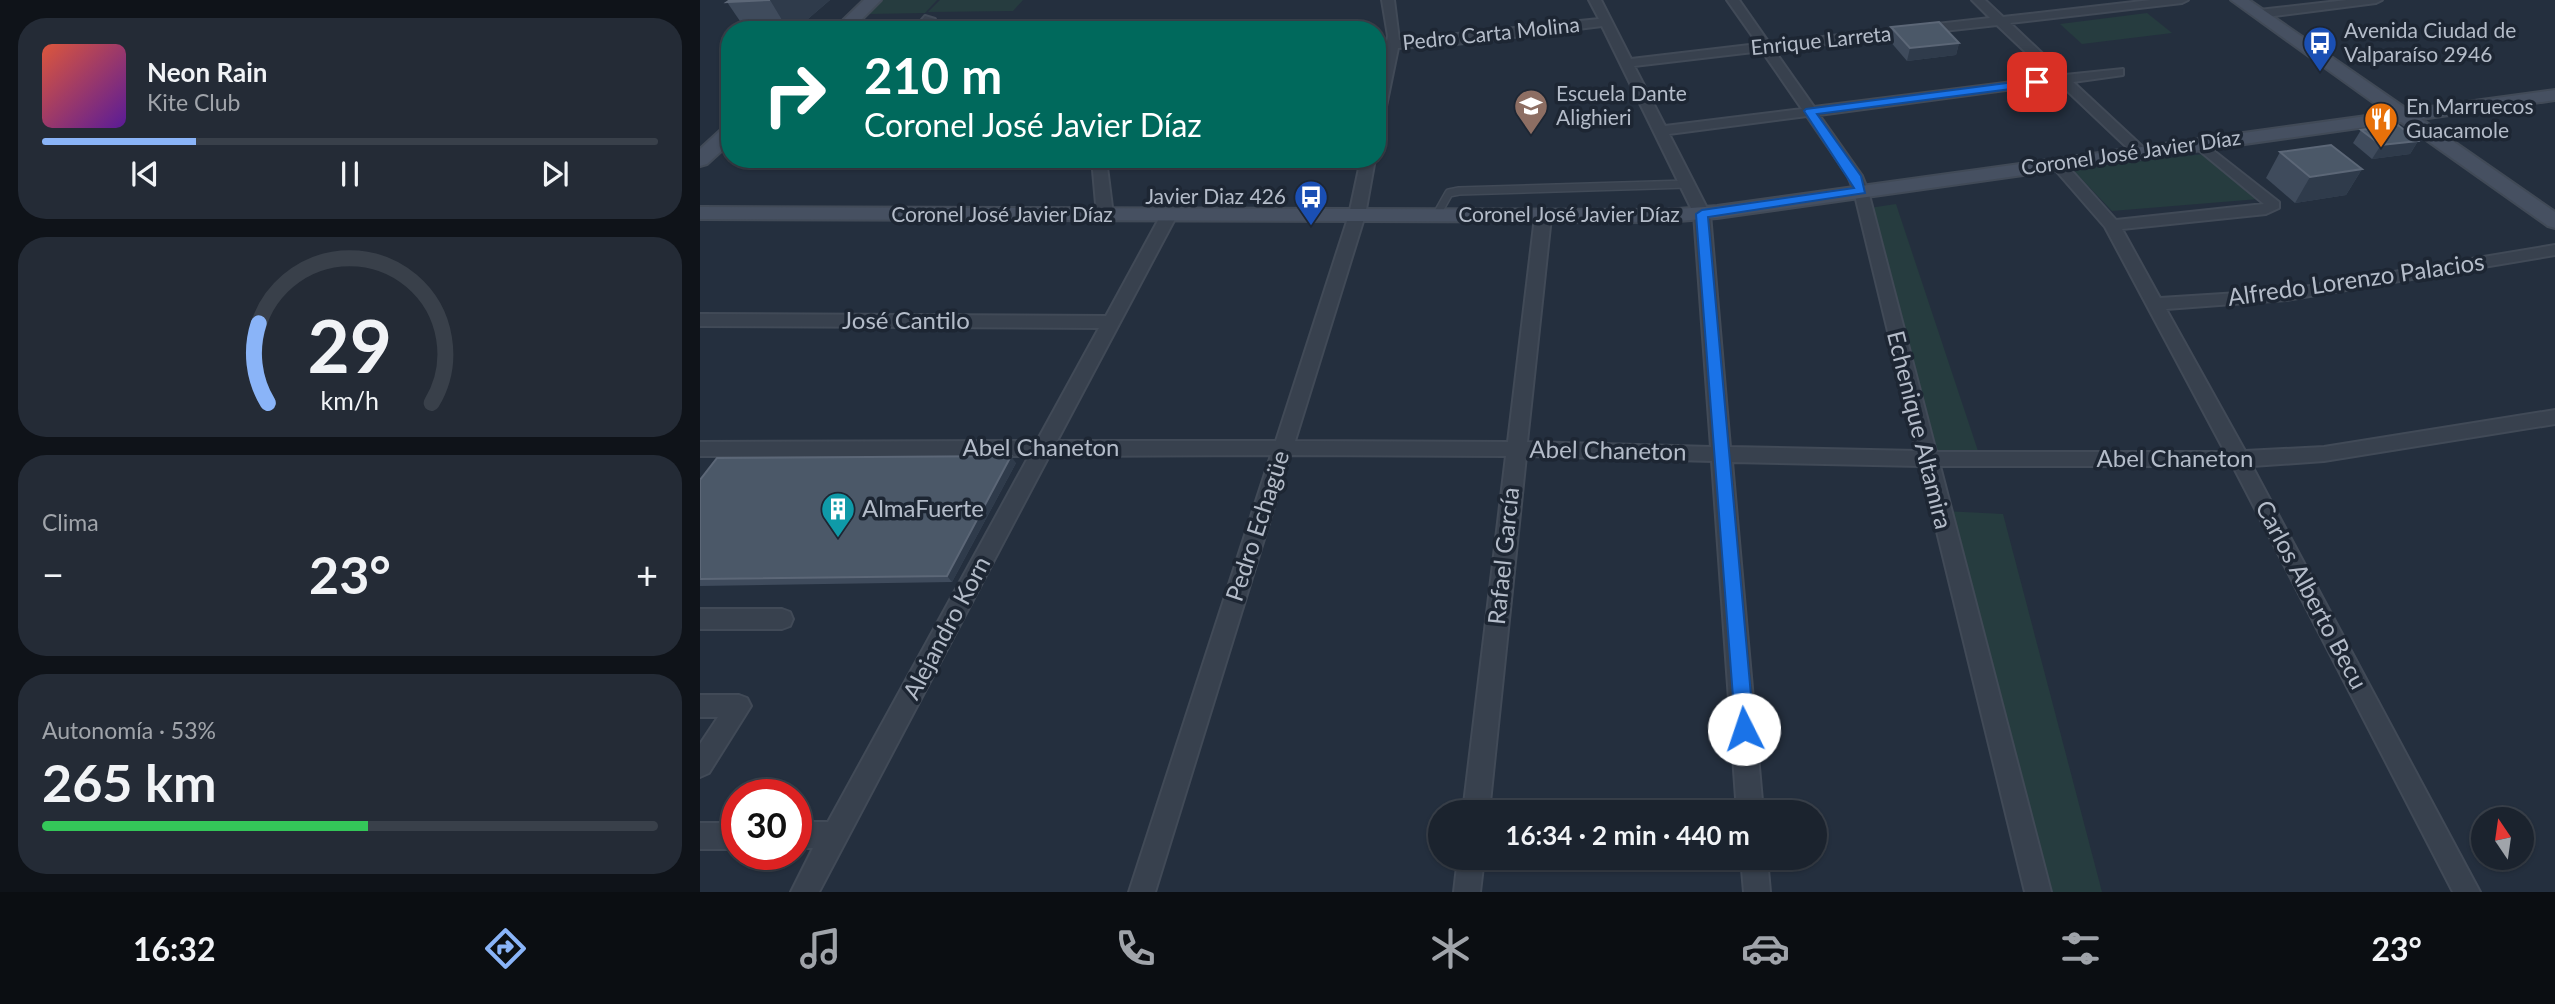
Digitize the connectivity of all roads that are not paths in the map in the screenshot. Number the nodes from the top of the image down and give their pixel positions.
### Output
1 (873, 0) edge
2 (1388, 0) edge
3 (1596, 0) edge
4 (1733, 0) edge
5 (1978, 0) edge
6 (2182, 0) edge
7 (2239, 0) edge
8 (2376, 0) edge
9 (2259, 14) junction
10 (851, 21) edge
11 (2000, 21) junction
12 (1605, 22) junction
13 (1386, 45) edge
14 (1392, 45) junction
15 (1766, 47) junction
16 (1626, 63) junction
17 (2118, 72) dead end
18 (1386, 73) edge
19 (2063, 79) junction
20 (2555, 95) edge
21 (1810, 111) junction
22 (2403, 115) junction
23 (1660, 131) junction
24 (721, 140) edge
25 (2200, 144) junction
26 (2140, 152) junction
27 (700, 160) edge
28 (2057, 163) junction
29 (1100, 168) edge
30 (1366, 168) edge
31 (1687, 184) junction
32 (1861, 191) junction
33 (2274, 205) joint
34 (700, 214) edge
35 (1702, 214) junction
36 (1105, 215) junction
37 (1169, 215) junction
38 (1357, 215) junction
39 (1436, 216) junction
40 (1543, 217) junction
41 (2555, 222) edge
42 (2112, 225) junction
43 (2555, 250) edge
44 (2155, 304) junction
45 (700, 320) edge
46 (1111, 322) junction
47 (2555, 417) edge
48 (1044, 448) junction
49 (1283, 448) junction
50 (700, 449) edge
51 (1516, 449) junction
52 (1721, 454) junction
53 (1926, 459) junction
54 (2239, 459) junction
55 (700, 619) edge
56 (782, 619) dead end
57 (700, 706) edge
58 (700, 765) edge
59 (1477, 800) edge
60 (1749, 800) edge
61 (812, 835) edge
62 (835, 835) junction
63 (700, 836) edge
64 (721, 836) edge
65 (1470, 870) edge
66 (1755, 870) edge
67 (804, 892) edge
68 (1142, 892) edge
69 (1467, 892) edge
70 (1757, 892) edge
71 (2038, 892) edge
72 (2467, 892) edge

1 - 10 main road
2 - 14 street
3 - 12 street
4 - 15 street, Echenique Altamira
5 - 11 street
6 - 11 street, Enrique Larreta
7 - 9 main road
8 - 9 street
9 - 22 main road
11 - 15 street, Enrique Larreta
11 - 19 street
12 - 14 street, Pedro Carta Molina
12 - 16 street
13 - 14 street, Pedro Carta Molina
14 - 18 street
15 - 16 street, Enrique Larreta
15 - 21 street, Echenique Altamira
16 - 23 street
17 - 19 street
19 - 21 street
19 - 26 street
20 - 22 main road, Coronel José Javier Díaz
21 - 23 street
21 - 32 street, Echenique Altamira
22 - 25 main road, Coronel José Javier Díaz
22 - 41 main road
23 - 31 street
24 - 27 main road
25 - 26 main road, Coronel José Javier Díaz
25 - 33 street
26 - 28 main road, Coronel José Javier Díaz
28 - 32 main road, Coronel José Javier Díaz
28 - 42 street, Carlos Alberto Becu
29 - 36 street
30 - 38 street, Pedro Echagüe
31 - 35 street
31 - 39 lane
32 - 35 main road, Coronel José Javier Díaz
32 - 53 street, Echenique Altamira
33 - 42 street
34 - 36 main road, Coronel José Javier Díaz
35 - 40 main road, Coronel José Javier Díaz
35 - 52 street
36 - 37 main road, Coronel José Javier Díaz
37 - 38 main road, Coronel José Javier Díaz
37 - 46 street, Alejandro Korn
38 - 39 main road, Coronel José Javier Díaz
38 - 49 street, Pedro Echagüe
39 - 40 main road, Coronel José Javier Díaz
40 - 51 street, Rafael García
42 - 44 street, Carlos Alberto Becu
43 - 44 street, Alfredo Lorenzo Palacios
44 - 54 street, Carlos Alberto Becu
45 - 46 street, José Cantilo
46 - 48 street, Alejandro Korn
47 - 54 street, Abel Chaneton
48 - 49 street, Abel Chaneton
48 - 50 street, Abel Chaneton
48 - 62 street, Alejandro Korn
49 - 51 street, Abel Chaneton
49 - 68 street, Pedro Echagüe
51 - 52 street, Abel Chaneton
51 - 59 street, Rafael García
52 - 53 street, Abel Chaneton
52 - 60 street
53 - 54 street, Abel Chaneton
53 - 71 street, Echenique Altamira
54 - 72 street, Carlos Alberto Becu
55 - 56 street
57 - 58 street
61 - 62 street
62 - 67 street, Alejandro Korn
63 - 64 street
65 - 69 street
66 - 70 street

